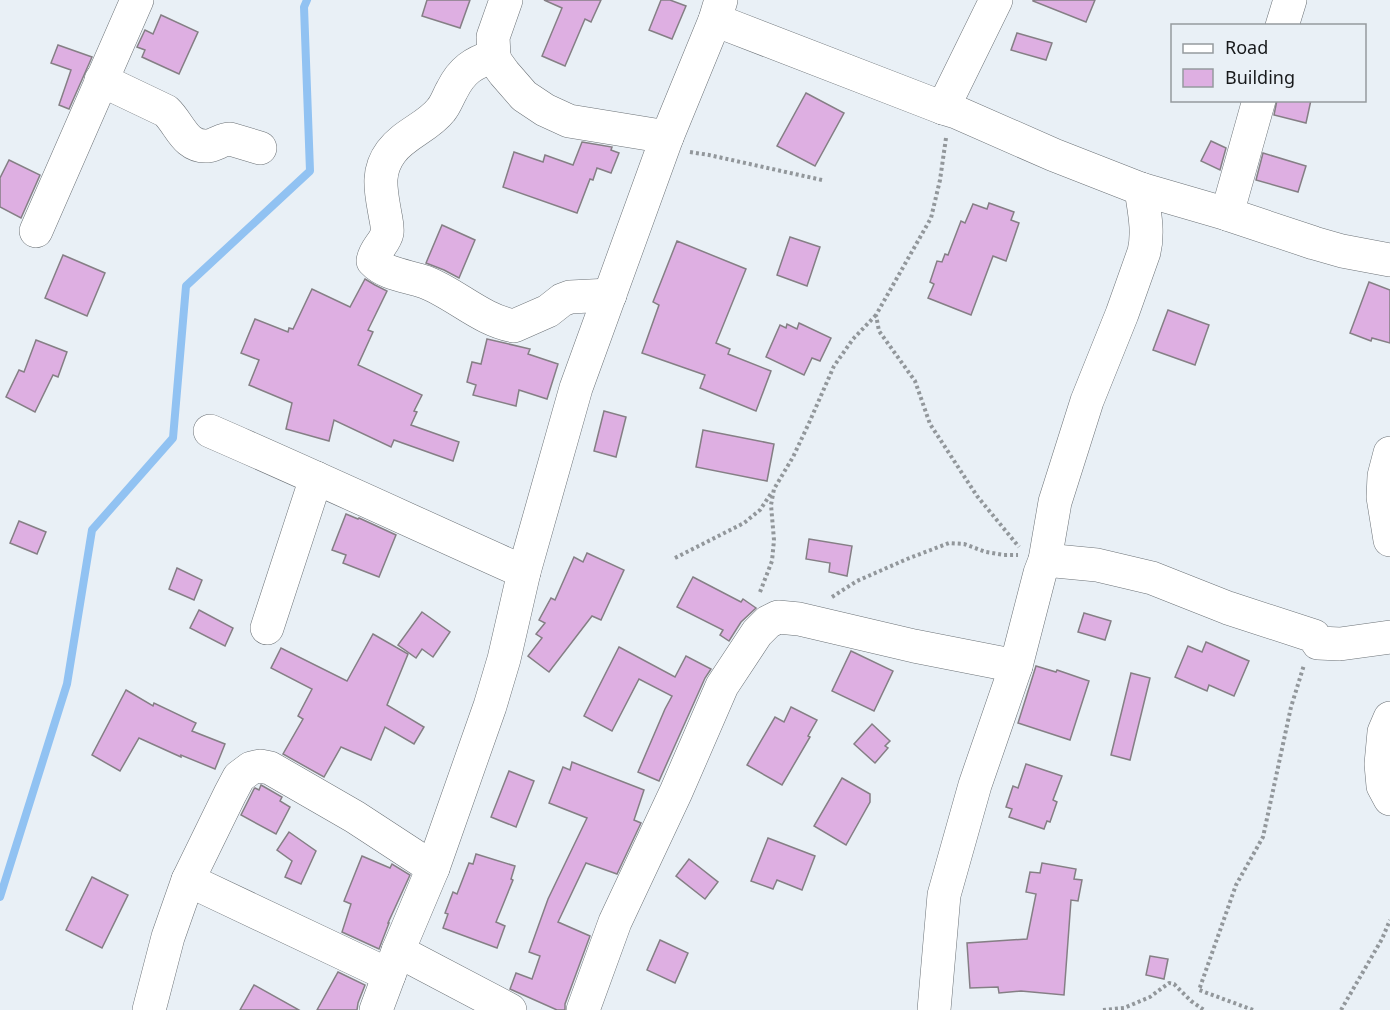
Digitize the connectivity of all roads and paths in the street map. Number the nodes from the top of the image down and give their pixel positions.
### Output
1 (137, 0) edge
2 (506, 0) edge
3 (996, 0) edge
4 (1290, 0) edge
5 (718, 10) edge
6 (1282, 24) edge
7 (494, 56) junction
8 (101, 80) junction
9 (1258, 102) edge
10 (949, 110) junction
11 (665, 143) junction
12 (260, 148) dead end
13 (822, 180) dead end
14 (1141, 189) junction
15 (1186, 202) junction
16 (1227, 214) junction
17 (36, 231) dead end
18 (1147, 242) junction
19 (1390, 260) edge
20 (610, 295) junction
21 (876, 315) junction
22 (210, 431) dead end
23 (1390, 453) edge
24 (316, 478) junction
25 (774, 489) junction
26 (1390, 540) edge
27 (675, 558) dead end
28 (1045, 560) junction
29 (524, 572) junction
30 (760, 592) dead end
31 (799, 619) junction
32 (267, 628) dead end
33 (1314, 636) junction
34 (1390, 637) edge
35 (1016, 666) junction
36 (1390, 718) edge
37 (1390, 800) edge
38 (433, 868) junction
39 (188, 880) junction
40 (1390, 920) edge
41 (393, 963) junction
42 (149, 1010) edge
43 (376, 1010) edge
44 (510, 1010) edge
45 (583, 1010) edge
46 (934, 1010) edge
47 (1103, 1010) edge
48 (1204, 1010) edge
49 (1253, 1010) edge
50 (1341, 1010) edge

1 - 8 street
2 - 7 street
3 - 10 street
4 - 6 street
5 - 10 street
5 - 11 street
7 - 11 street
7 - 20 street
8 - 12 street
8 - 17 street
9 - 16 street
10 - 14 street
10 - 21 path
11 - 13 path
11 - 20 street
14 - 15 street
14 - 18 street
15 - 16 street
15 - 18 street
16 - 19 street
18 - 28 street
20 - 29 street
21 - 25 path
21 - 31 path
22 - 24 street
23 - 26 street
24 - 29 street
24 - 32 street
25 - 27 path
25 - 30 path
28 - 33 street
28 - 35 street
29 - 38 street
31 - 35 street
31 - 45 street
33 - 34 street
33 - 49 path
35 - 46 street
36 - 37 street
38 - 39 street
38 - 41 street
39 - 41 street
39 - 42 street
40 - 50 path
41 - 43 street
41 - 44 street
47 - 48 path

